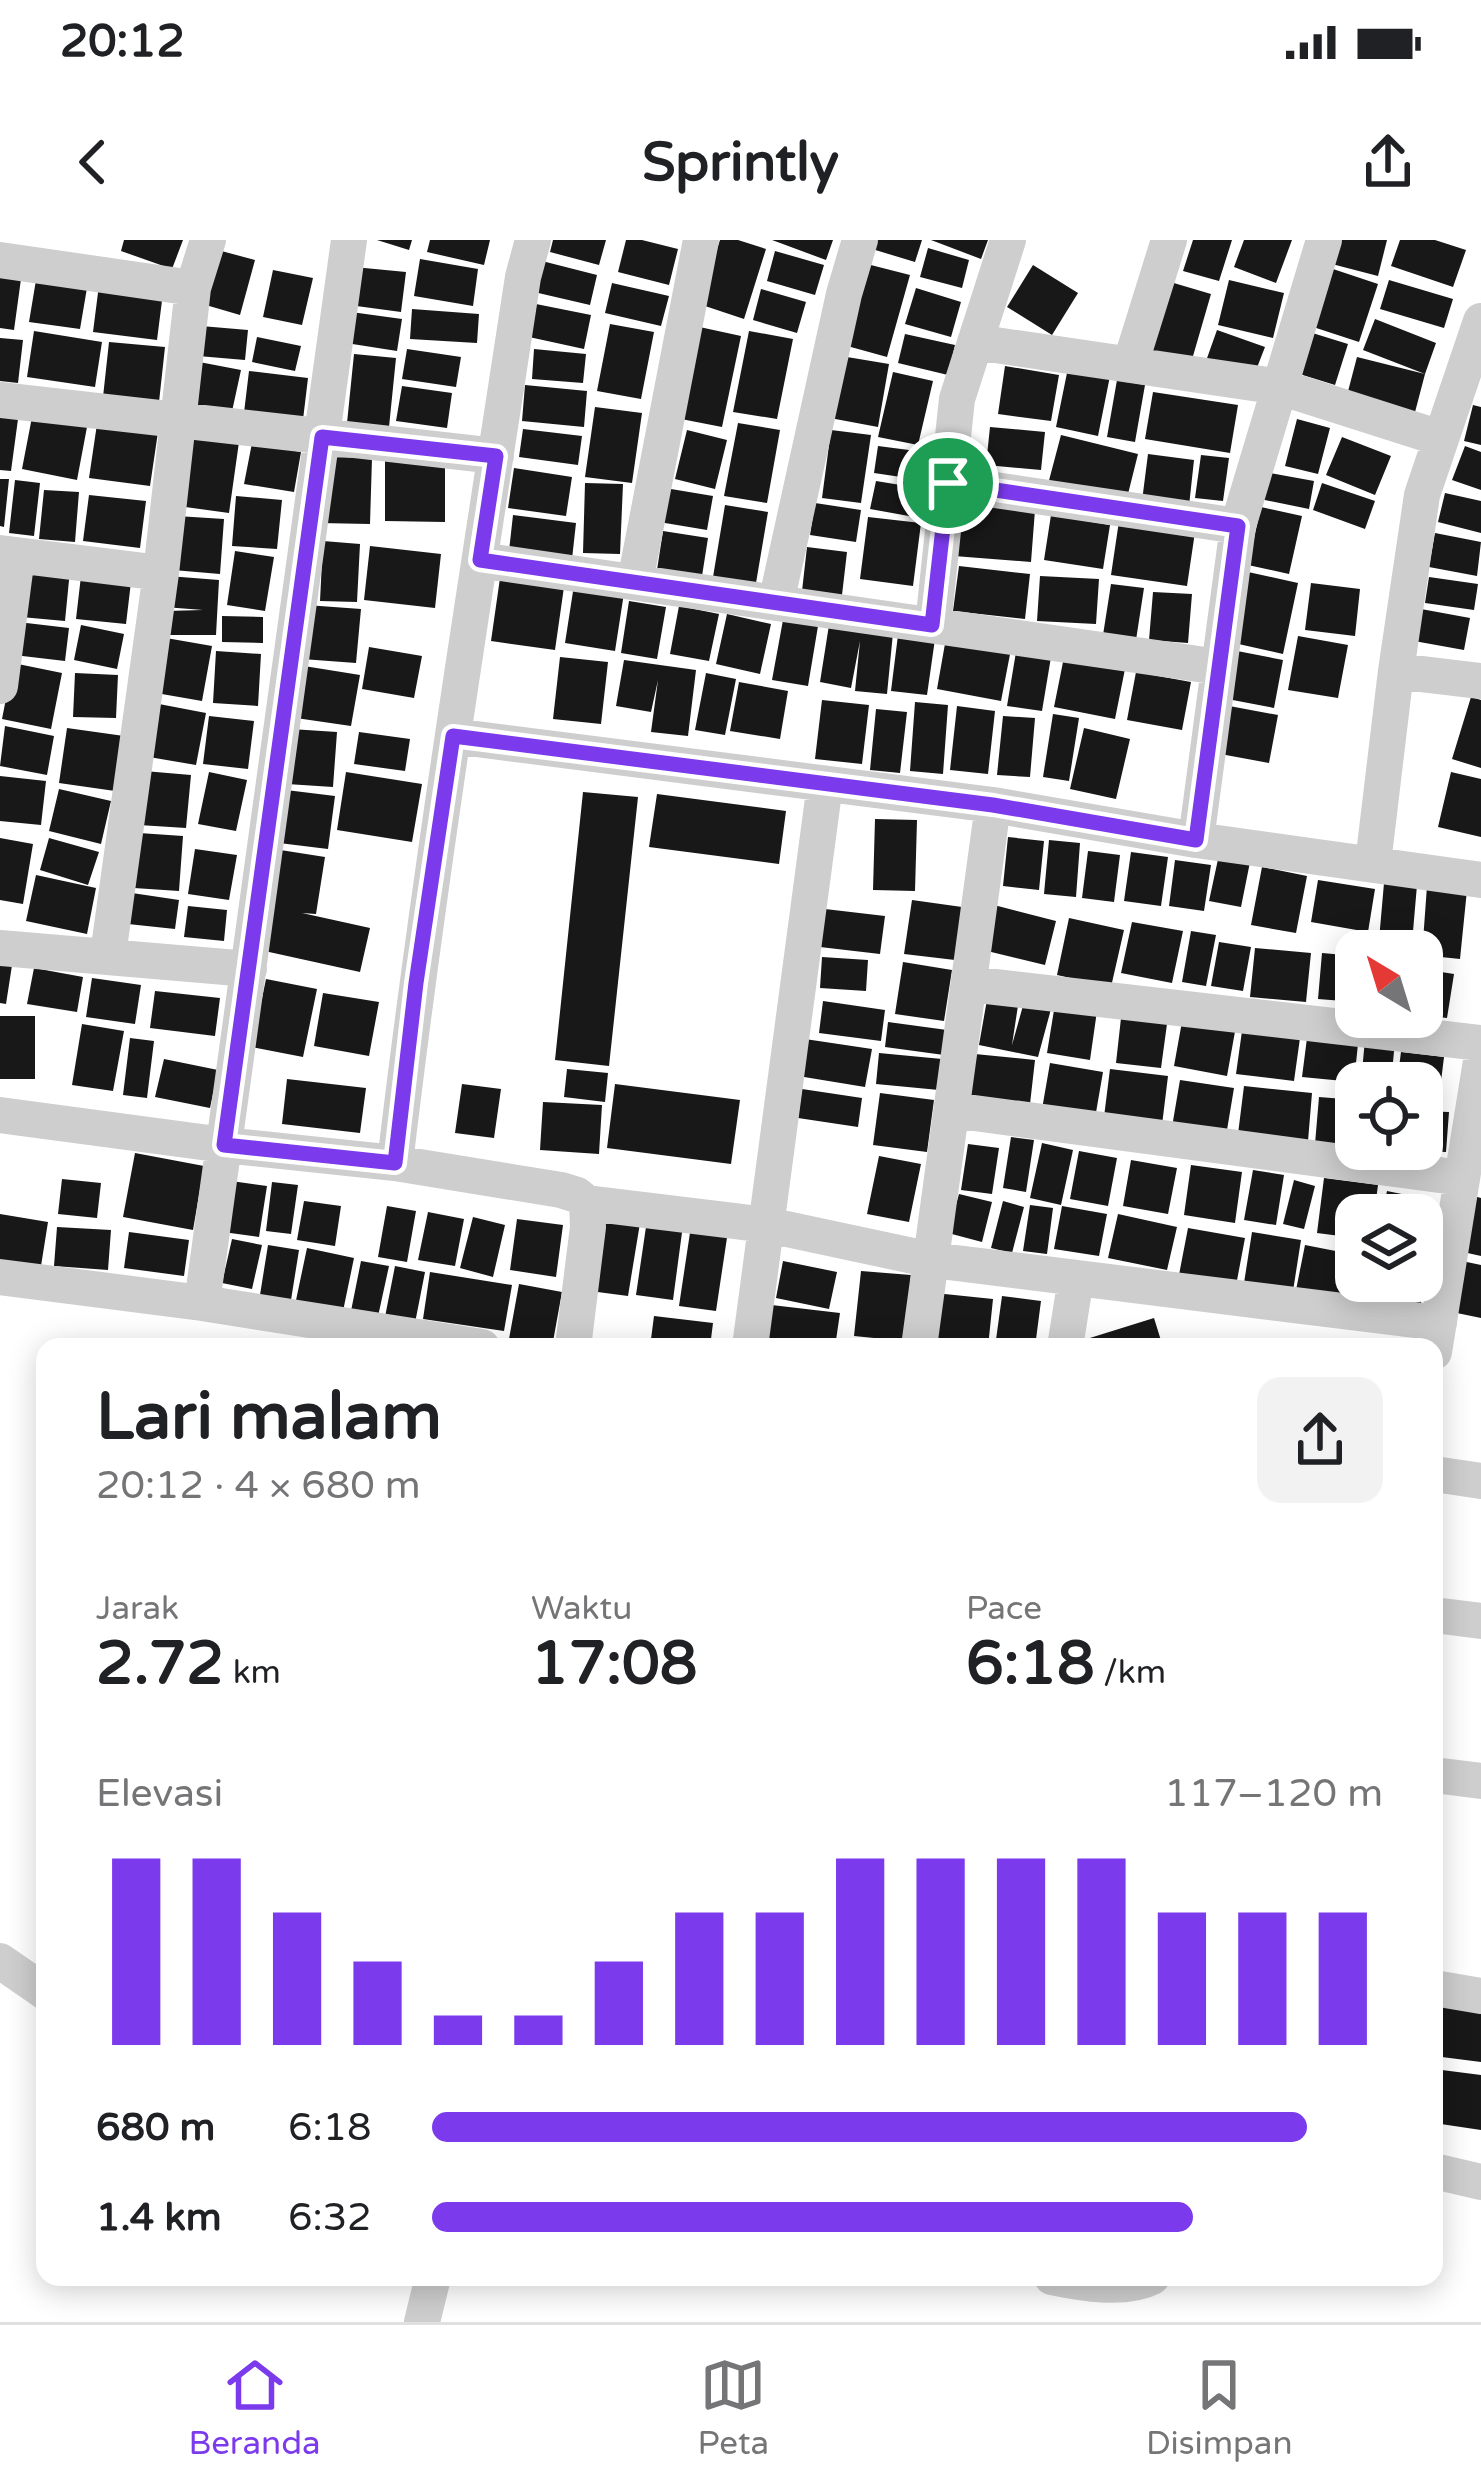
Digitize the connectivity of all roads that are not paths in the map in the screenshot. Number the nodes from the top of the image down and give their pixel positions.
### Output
1 (208, 240) edge
2 (349, 240) edge
3 (533, 240) edge
4 (701, 240) edge
5 (860, 240) edge
6 (1008, 240) edge
7 (1168, 240) edge
8 (1324, 240) edge
9 (42, 253) edge
10 (0, 260) edge
11 (194, 288) junction
12 (1481, 321) edge
13 (976, 343) junction
14 (1130, 365) junction
15 (1280, 386) junction
16 (0, 400) edge
17 (177, 422) junction
18 (322, 437) junction
19 (1440, 438) junction
20 (496, 456) junction
21 (948, 483) junction
22 (1238, 526) junction
23 (9, 554) edge
24 (480, 560) junction
25 (161, 573) junction
26 (634, 582) junction
27 (776, 603) junction
28 (932, 625) junction
29 (1219, 667) junction
30 (1396, 671) junction
31 (1481, 681) edge
32 (0, 686) edge
33 (453, 736) junction
34 (825, 784) junction
35 (993, 805) junction
36 (1196, 840) junction
37 (1373, 863) junction
38 (1481, 880) edge
39 (0, 948) edge
40 (108, 956) junction
41 (249, 968) junction
42 (969, 984) junction
43 (1481, 1043) edge
44 (1481, 1061) edge
45 (952, 1110) junction
46 (0, 1115) edge
47 (224, 1145) junction
48 (395, 1163) junction
49 (1462, 1178) junction
50 (586, 1203) junction
51 (768, 1225) junction
52 (932, 1259) junction
53 (0, 1277) edge
54 (1076, 1278) junction
55 (202, 1303) junction
56 (425, 1338) edge
57 (574, 1338) edge
58 (751, 1338) edge
59 (921, 1338) edge
60 (1066, 1338) edge
61 (1436, 1338) edge
62 (1443, 1475) edge
63 (1481, 1481) edge
64 (1443, 1616) edge
65 (1481, 1621) edge
66 (1443, 1776) edge
67 (1481, 1781) edge
68 (0, 1961) edge
69 (36, 1986) edge
70 (1443, 1990) edge
71 (1481, 1996) edge
72 (1443, 2173) edge
73 (1481, 2182) edge
74 (431, 2286) edge
75 (422, 2322) edge

1 - 11 street
2 - 18 street
3 - 20 street
4 - 26 street
5 - 27 street
6 - 13 street
7 - 14 street
8 - 15 street
9 - 10 street
9 - 11 street
11 - 17 street
12 - 19 street
13 - 14 street
13 - 21 street
14 - 15 street
15 - 19 street
15 - 22 street
16 - 17 street
17 - 18 street
17 - 25 street
18 - 20 street
18 - 41 street
19 - 30 street
20 - 24 street
21 - 22 street
21 - 28 street
22 - 29 street
23 - 25 street
23 - 32 street
24 - 26 street
24 - 33 street
25 - 40 street
26 - 27 street
27 - 28 street
28 - 29 street
29 - 36 street
30 - 31 street
30 - 37 street
33 - 34 street
33 - 48 street
34 - 35 street
34 - 51 street
35 - 36 street
35 - 42 street
36 - 37 street
37 - 38 street
39 - 40 street
40 - 41 street
41 - 47 street
42 - 43 street
42 - 45 street
44 - 49 street
45 - 49 street
45 - 52 street
46 - 47 street
47 - 48 street
47 - 55 street
48 - 50 street
49 - 61 street
50 - 51 street
50 - 57 street
51 - 52 street
51 - 58 street
52 - 54 street
52 - 59 street
53 - 55 street
54 - 60 street
54 - 61 street
55 - 56 street
62 - 63 street
64 - 65 street
66 - 67 street
68 - 69 street
70 - 71 street
72 - 73 street
74 - 75 street

